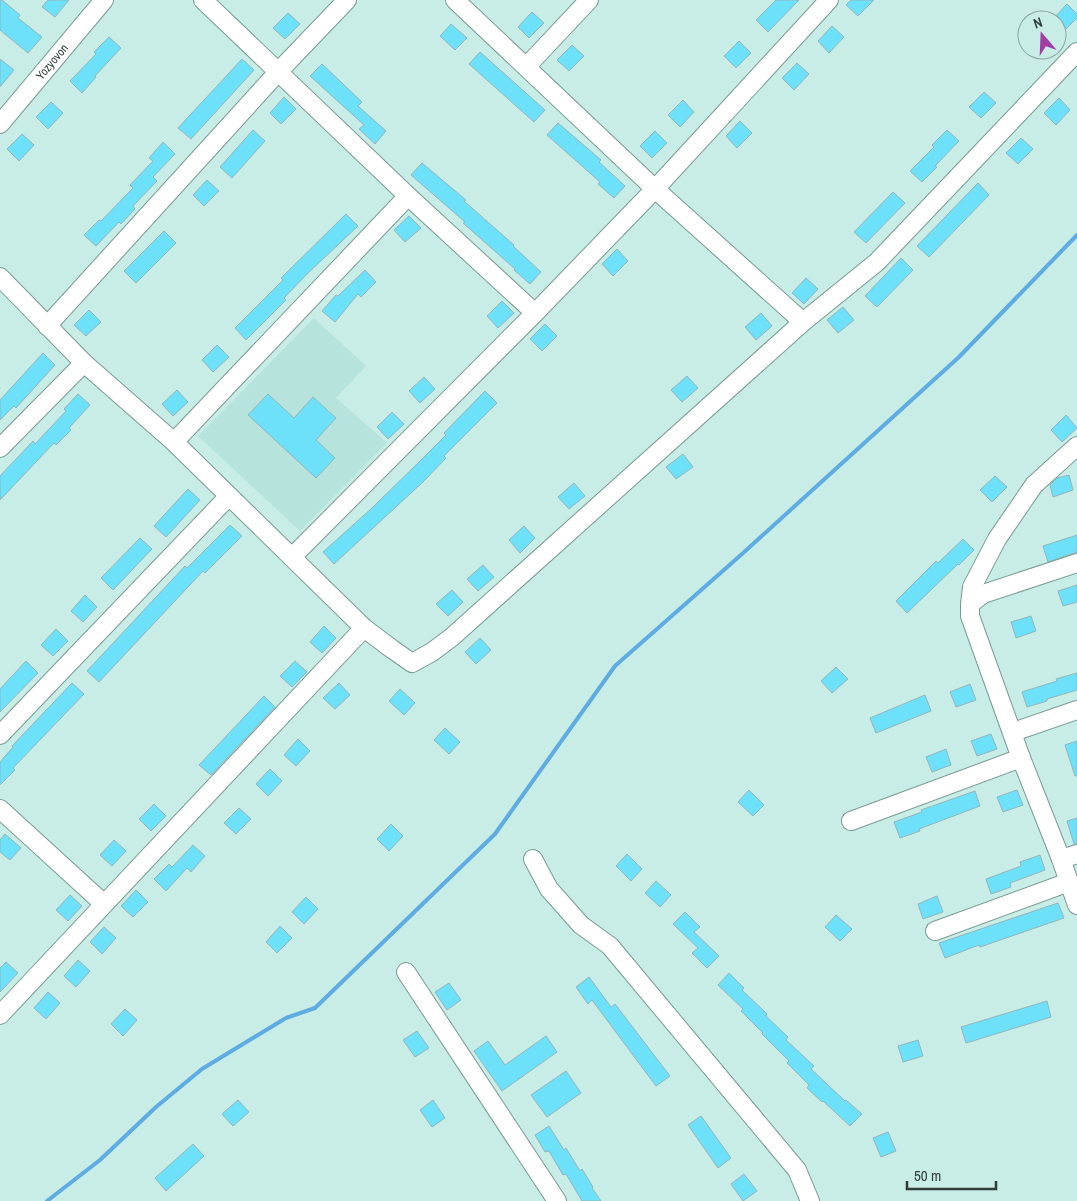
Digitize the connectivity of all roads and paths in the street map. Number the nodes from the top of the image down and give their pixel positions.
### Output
1 (104, 0) edge
2 (203, 0) edge
3 (347, 0) edge
4 (455, 0) edge
5 (589, 0) edge
6 (829, 0) edge
7 (1077, 52) edge
8 (527, 66) junction
9 (279, 71) junction
10 (0, 124) edge
11 (655, 189) junction
12 (408, 196) junction
13 (0, 278) edge
14 (535, 313) junction
15 (802, 322) junction
16 (47, 326) junction
17 (84, 363) junction
18 (174, 442) junction
19 (1077, 446) edge
20 (0, 448) edge
21 (229, 496) junction
22 (292, 557) junction
23 (1077, 563) edge
24 (970, 604) junction
25 (364, 628) junction
26 (1077, 710) edge
27 (1013, 732) junction
28 (0, 735) edge
29 (1021, 758) junction
30 (0, 809) edge
31 (851, 821) dead end
32 (1069, 856) edge
33 (533, 858) dead end
34 (1069, 882) junction
35 (104, 904) junction
36 (1077, 905) edge
37 (935, 931) dead end
38 (406, 972) dead end
39 (0, 1015) edge
40 (557, 1201) edge
41 (810, 1201) edge

1 - 10 street, Yozyovon
2 - 9 street
3 - 9 street
4 - 8 street
5 - 8 street
6 - 11 street
7 - 15 street
8 - 11 street
9 - 12 street
9 - 16 street
11 - 14 street
11 - 15 street
12 - 14 street
12 - 18 street
13 - 16 street
14 - 22 street
15 - 25 street
16 - 17 street
17 - 18 street
17 - 20 street
18 - 21 street
19 - 24 street
21 - 22 street
21 - 28 street
22 - 25 street
23 - 24 street
24 - 27 street
25 - 35 street
26 - 27 street
27 - 29 street
29 - 31 street
29 - 32 street
30 - 35 street
32 - 34 street
33 - 41 street
34 - 36 street
34 - 37 street
35 - 39 street
38 - 40 street

